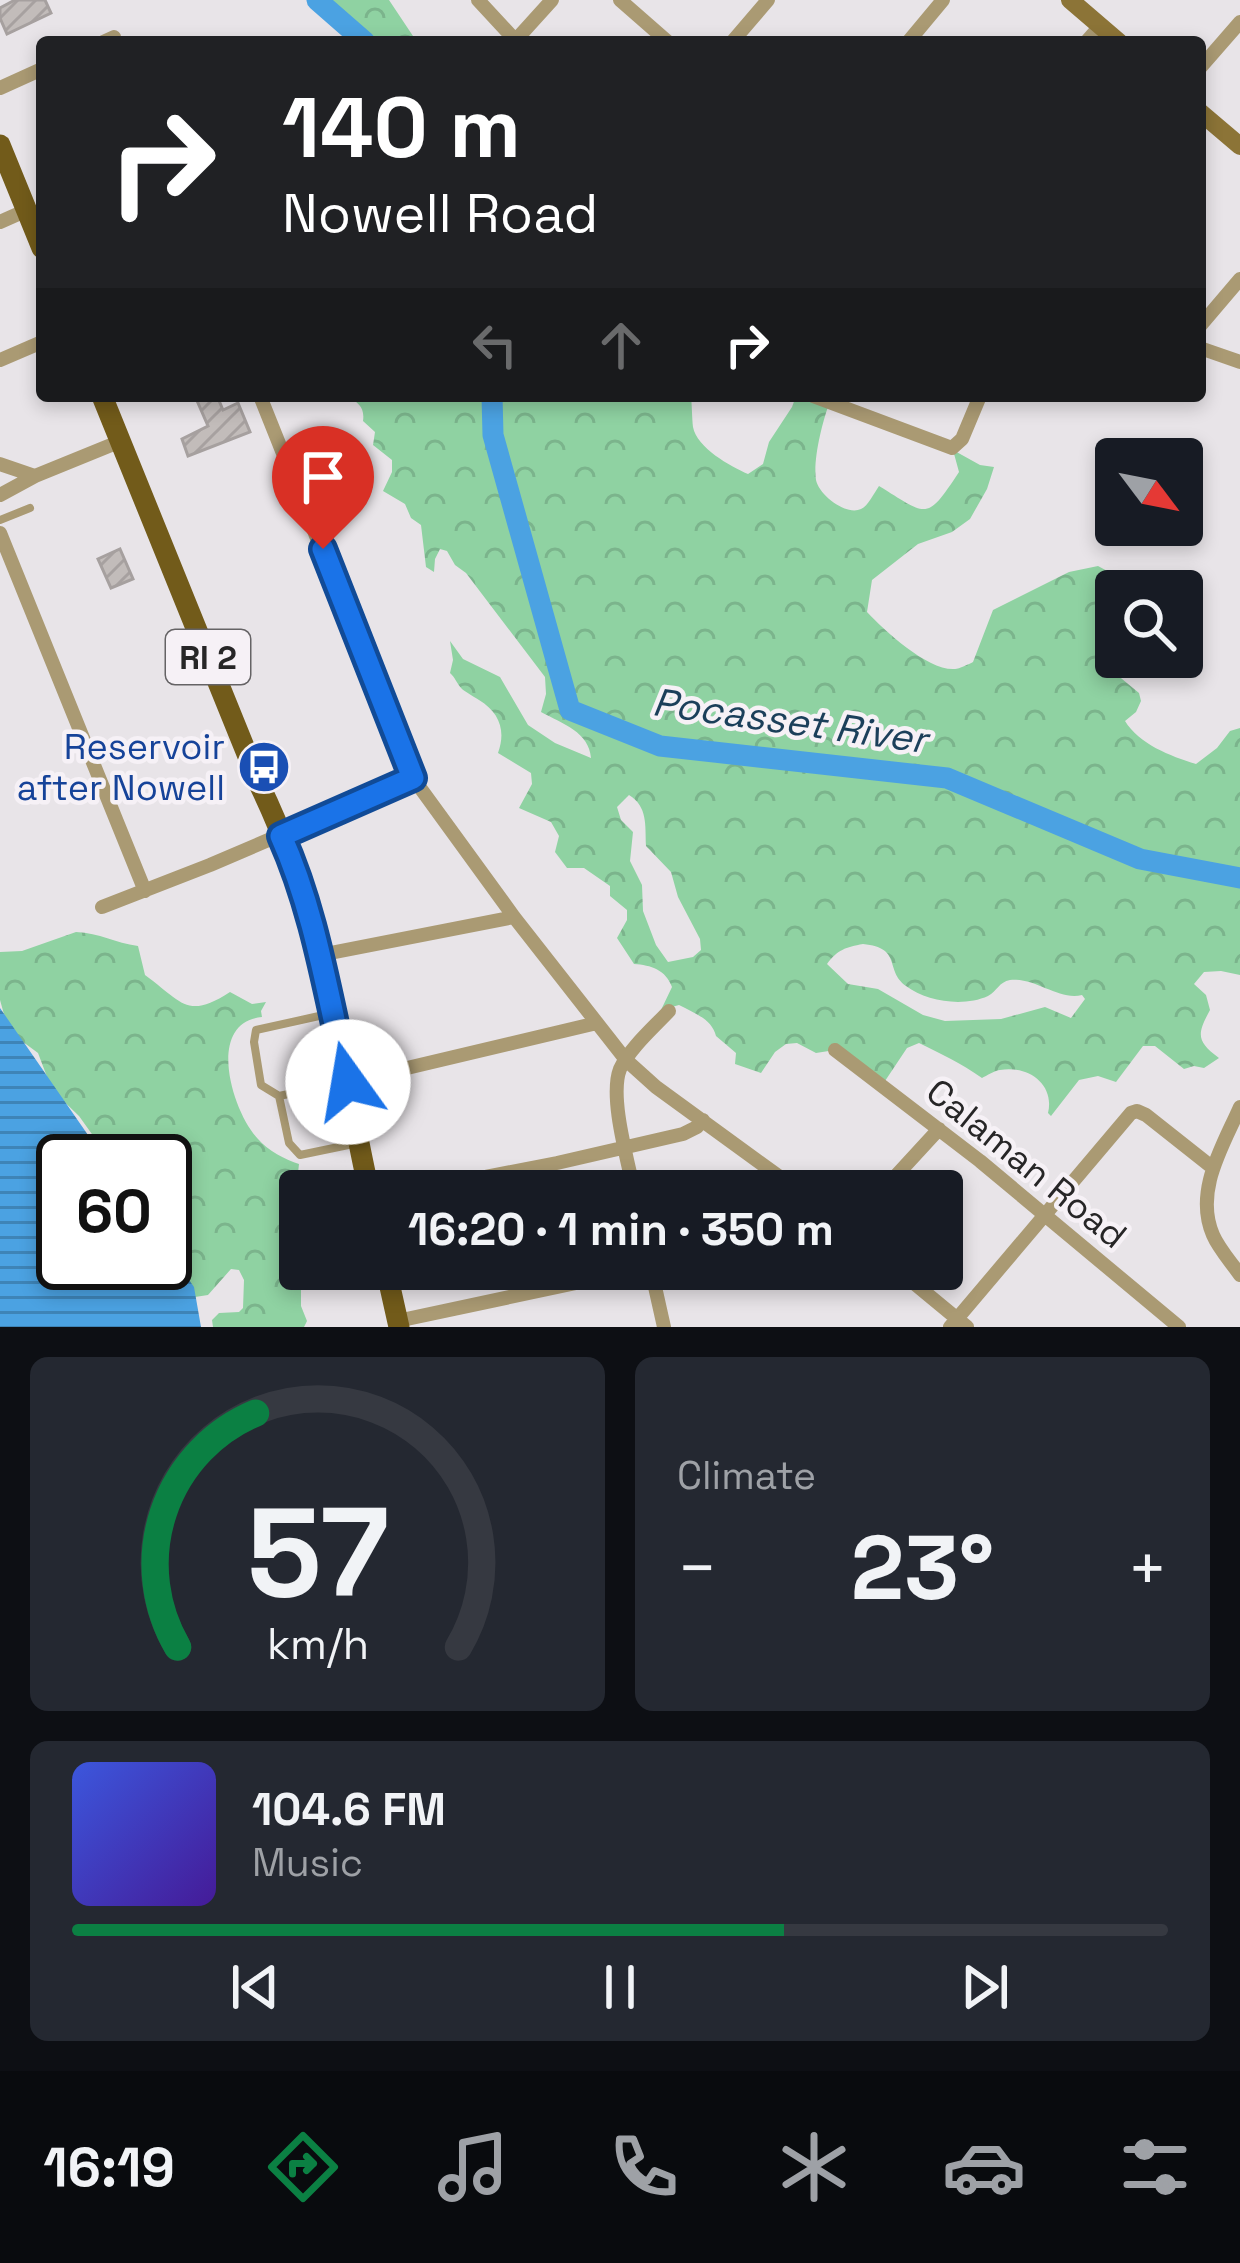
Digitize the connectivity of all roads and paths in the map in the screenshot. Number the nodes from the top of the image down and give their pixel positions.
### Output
1 (478, 0) edge
2 (552, 0) edge
3 (620, 0) edge
4 (768, 0) edge
5 (943, 0) edge
6 (1070, 0) edge
7 (1240, 22) edge
8 (1100, 26) junction
9 (510, 36) edge
10 (520, 36) edge
11 (661, 36) edge
12 (737, 36) edge
13 (913, 36) edge
14 (1091, 36) edge
15 (1112, 36) edge
16 (1206, 61) edge
17 (36, 72) edge
18 (0, 88) edge
19 (1206, 120) edge
20 (0, 145) edge
21 (1240, 146) edge
22 (27, 210) junction
23 (0, 222) edge
24 (36, 233) edge
25 (1240, 279) edge
26 (1206, 319) edge
27 (36, 345) edge
28 (1206, 350) edge
29 (0, 360) edge
30 (1240, 362) edge
31 (105, 402) edge
32 (262, 402) edge
33 (840, 402) edge
34 (977, 402) edge
35 (121, 441) junction
36 (0, 464) edge
37 (35, 476) junction
38 (0, 495) edge
39 (30, 508) dead end
40 (0, 520) edge
41 (0, 533) edge
42 (413, 778) junction
43 (281, 836) junction
44 (145, 891) junction
45 (103, 907) dead end
46 (514, 917) junction
47 (320, 956) junction
48 (669, 1011) dead end
49 (332, 1013) junction
50 (597, 1023) junction
51 (835, 1050) dead end
52 (628, 1057) junction
53 (348, 1082) junction
54 (279, 1096) junction
55 (1240, 1107) edge
56 (703, 1120) junction
57 (939, 1129) junction
58 (1234, 1137) edge
59 (360, 1142) junction
60 (625, 1148) junction
61 (1213, 1168) junction
62 (365, 1170) edge
63 (517, 1170) edge
64 (630, 1170) edge
65 (771, 1170) edge
66 (901, 1170) edge
67 (1045, 1216) junction
68 (1240, 1275) edge
69 (391, 1290) edge
70 (551, 1290) edge
71 (653, 1290) edge
72 (920, 1290) edge
73 (398, 1324) edge
74 (958, 1325) edge
75 (664, 1327) edge
76 (1179, 1327) edge

1 - 9 street
2 - 10 street
3 - 11 street
4 - 12 street
5 - 13 street
6 - 8 main road
7 - 16 street
8 - 14 street
8 - 15 main road
17 - 18 street
19 - 21 main road
20 - 22 main road
22 - 23 street
22 - 24 main road
25 - 26 street
27 - 29 street
28 - 30 street
31 - 35 main road, RI 2
32 - 42 street
33 - 34 street
35 - 37 street
35 - 43 main road, RI 2
36 - 37 street
37 - 38 street
39 - 40 lane
41 - 44 street
42 - 43 street
42 - 46 street
43 - 44 street
43 - 47 main road, RI 2
44 - 45 street
46 - 47 street
46 - 50 street
47 - 49 main road, RI 2
48 - 52 street
49 - 53 main road, RI 2
49 - 54 lane
50 - 52 street
50 - 53 street
51 - 57 street, Calaman Road
52 - 56 street
52 - 60 street
53 - 54 lane
53 - 59 main road, RI 2
54 - 59 lane
55 - 58 street
56 - 60 street
56 - 65 street
57 - 66 street
57 - 67 street, Calaman Road
58 - 61 street
59 - 62 main road, RI 2
60 - 63 street
60 - 64 street
61 - 67 street
61 - 68 street
67 - 74 street
67 - 76 street, Calaman Road
69 - 73 main road
70 - 73 street
71 - 75 street
72 - 74 street

